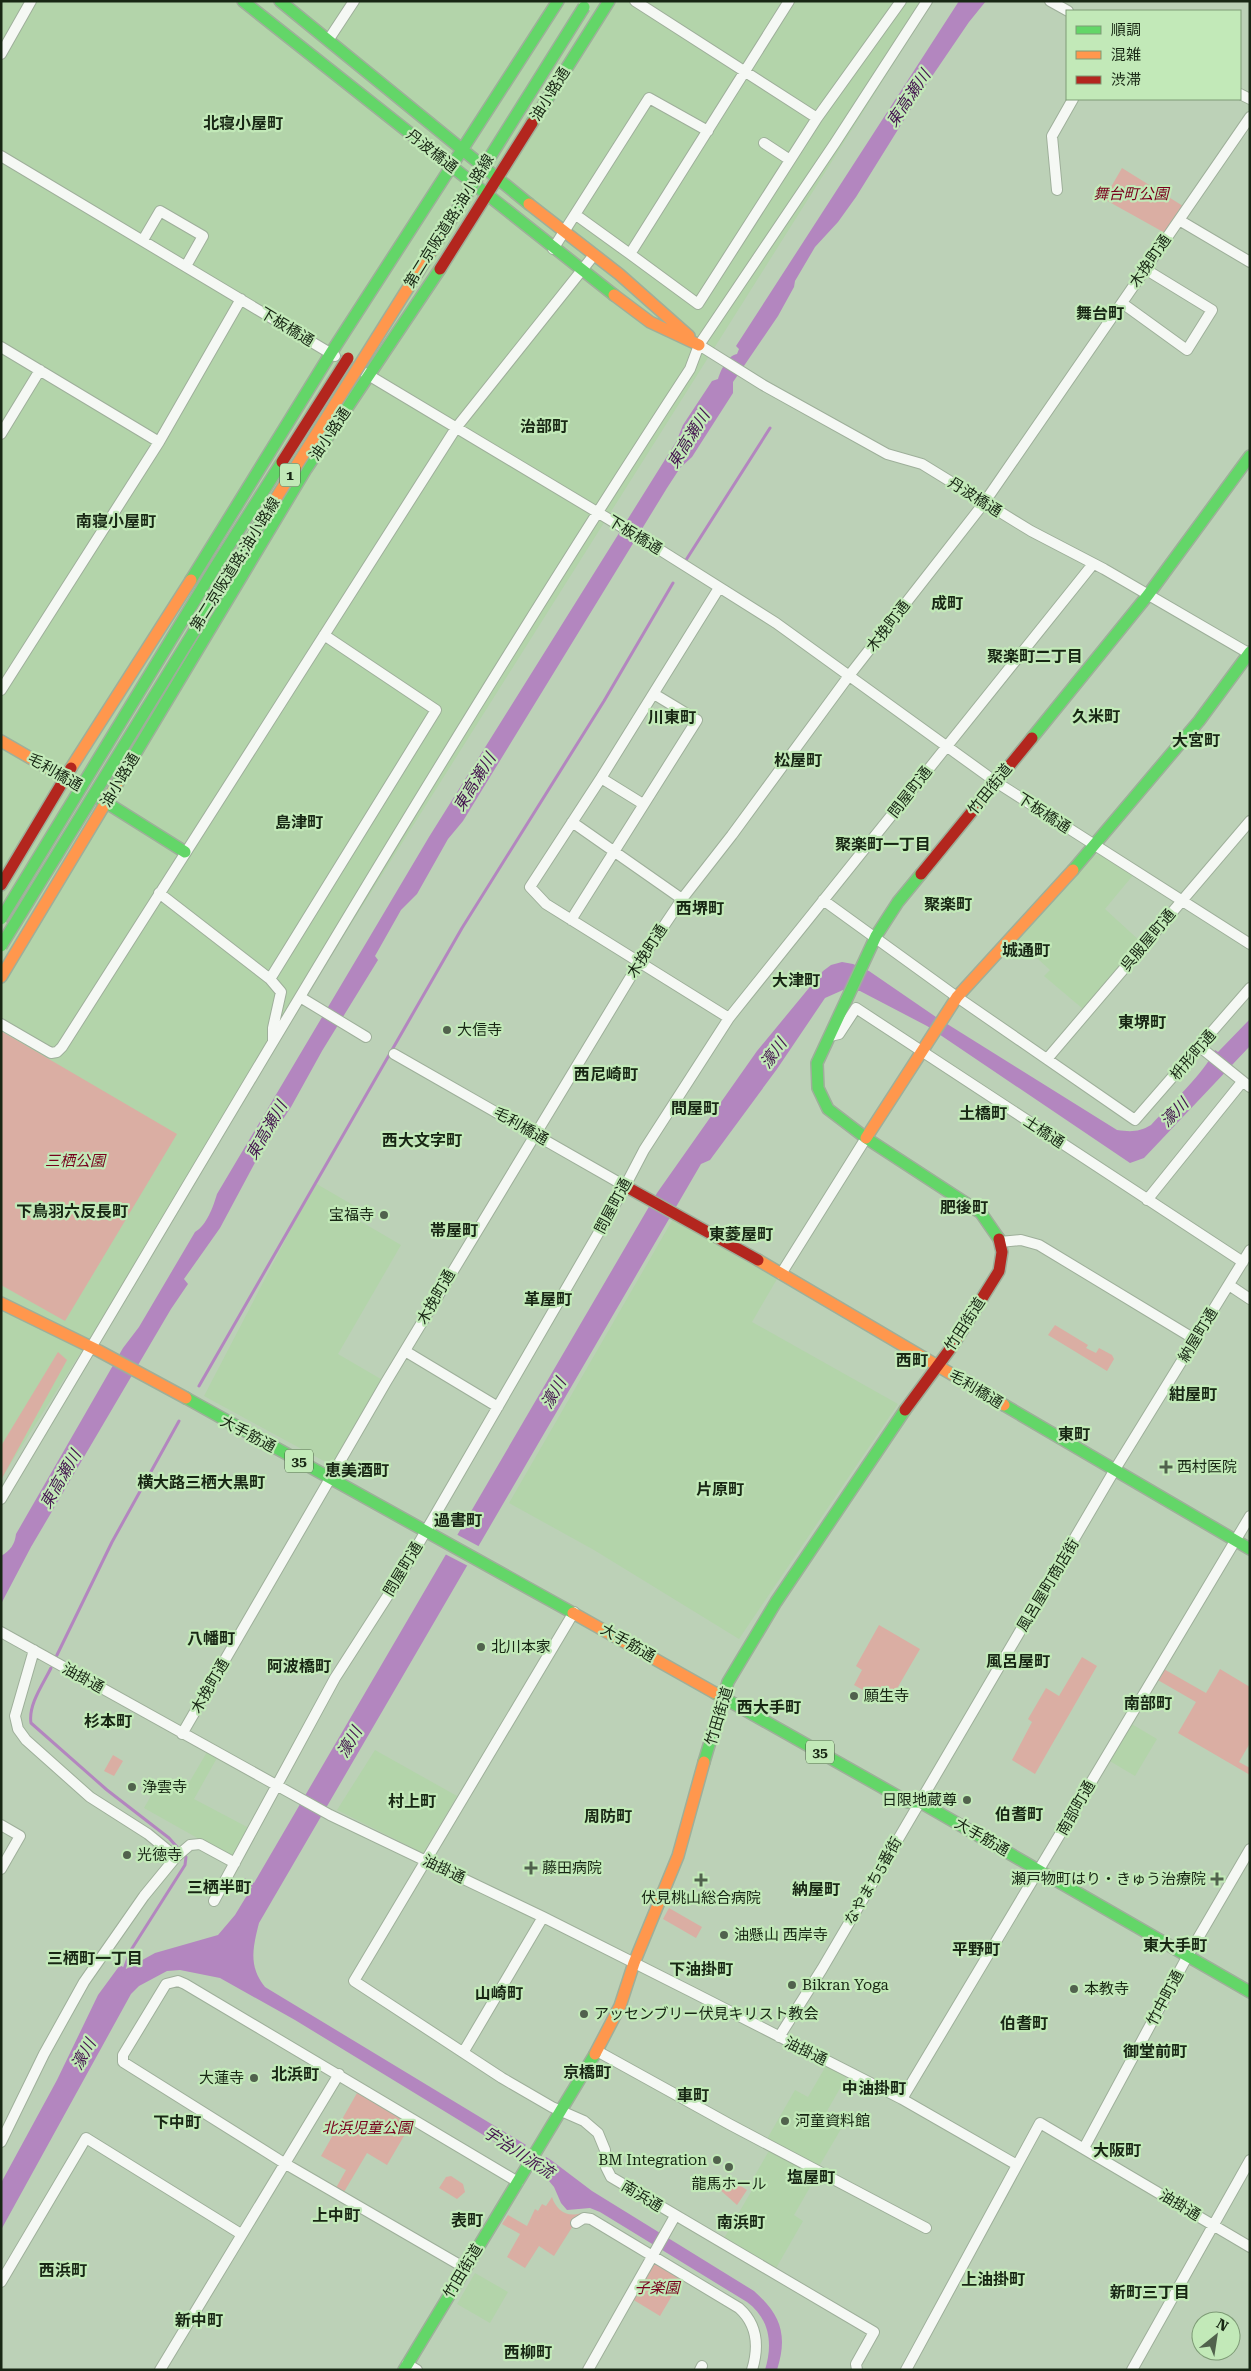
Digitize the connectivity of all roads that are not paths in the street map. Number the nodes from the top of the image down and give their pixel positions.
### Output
1 (31, 1) edge
2 (242, 1) edge
3 (280, 1) edge
4 (354, 1) edge
5 (558, 1) edge
6 (609, 1) edge
7 (635, 1) edge
8 (789, 1) edge
9 (901, 1) edge
10 (926, 1) edge
11 (1050, 1) edge
12 (580, 4) edge
13 (1066, 10) edge
14 (329, 39) junction
15 (1, 54) edge
16 (316, 59) junction
17 (744, 72) junction
18 (1072, 100) edge
19 (1250, 117) edge
20 (817, 118) junction
21 (708, 131) junction
22 (764, 144) dead end
23 (462, 150) junction
24 (1, 156) edge
25 (790, 160) junction
26 (451, 166) junction
27 (497, 179) junction
28 (1057, 190) dead end
29 (453, 193) dead end
30 (487, 196) junction
31 (576, 215) junction
32 (1179, 220) junction
33 (565, 232) junction
34 (143, 240) junction
35 (554, 249) junction
36 (630, 254) junction
37 (594, 255) junction
38 (1250, 262) edge
39 (186, 266) junction
40 (1145, 269) junction
41 (582, 271) junction
42 (241, 299) junction
43 (1122, 303) junction
44 (1, 347) edge
45 (702, 347) junction
46 (352, 352) dead end
47 (331, 353) junction
48 (40, 370) junction
49 (369, 376) junction
50 (456, 428) junction
51 (1, 434) edge
52 (158, 442) junction
53 (1249, 460) edge
54 (984, 503) junction
55 (598, 513) junction
56 (1093, 564) junction
57 (719, 588) junction
58 (1148, 595) junction
59 (324, 635) junction
60 (1249, 653) edge
61 (848, 677) junction
62 (1, 690) edge
63 (654, 694) junction
64 (1, 741) edge
65 (946, 746) junction
66 (65, 778) junction
67 (601, 778) junction
68 (996, 782) junction
69 (106, 803) junction
70 (644, 804) junction
71 (572, 822) junction
72 (1250, 822) edge
73 (1095, 846) junction
74 (613, 851) junction
75 (185, 852) junction
76 (1, 885) edge
77 (159, 893) junction
78 (682, 899) junction
79 (823, 900) junction
80 (1181, 900) junction
81 (1, 919) edge
82 (571, 920) junction
83 (876, 936) junction
84 (1250, 944) edge
85 (1, 946) edge
86 (640, 961) junction
87 (1, 977) edge
88 (270, 979) junction
89 (1250, 988) edge
90 (956, 997) junction
91 (303, 999) junction
92 (729, 1018) junction
93 (1, 1024) edge
94 (364, 1036) dead end
95 (830, 1036) junction
96 (273, 1042) junction
97 (1200, 1047) junction
98 (921, 1051) junction
99 (394, 1054) dead end
100 (1047, 1059) junction
101 (1246, 1084) edge
102 (535, 1134) junction
103 (866, 1138) junction
104 (626, 1186) junction
105 (1147, 1200) junction
106 (1000, 1242) junction
107 (1250, 1250) edge
108 (1243, 1262) junction
109 (781, 1274) junction
110 (1229, 1285) junction
111 (1250, 1299) edge
112 (1, 1303) edge
113 (1196, 1340) junction
114 (95, 1350) junction
115 (405, 1351) junction
116 (936, 1366) junction
117 (498, 1407) junction
118 (1114, 1471) junction
119 (331, 1478) junction
120 (1, 1499) edge
121 (1250, 1516) edge
122 (426, 1531) junction
123 (1234, 1541) junction
124 (1250, 1549) edge
125 (574, 1612) junction
126 (4, 1633) edge
127 (34, 1650) junction
128 (722, 1697) junction
129 (182, 1734) junction
130 (278, 1786) junction
131 (920, 1802) junction
132 (1, 1825) edge
133 (1250, 1849) edge
134 (180, 1853) junction
135 (426, 1860) junction
136 (235, 1863) junction
137 (1, 1869) edge
138 (1039, 1870) junction
139 (214, 1901) dead end
140 (543, 1917) junction
141 (1188, 1956) junction
142 (634, 1963) junction
143 (1250, 1992) edge
144 (779, 2038) junction
145 (464, 2051) junction
146 (597, 2051) junction
147 (338, 2074) junction
148 (902, 2100) junction
149 (561, 2110) junction
150 (1, 2142) edge
151 (1084, 2148) junction
152 (1250, 2160) edge
153 (284, 2163) junction
154 (1017, 2165) junction
155 (520, 2178) junction
156 (675, 2216) junction
157 (576, 2223) dead end
158 (1213, 2225) junction
159 (926, 2228) dead end
160 (242, 2234) junction
161 (1250, 2247) edge
162 (654, 2254) junction
163 (465, 2268) junction
164 (1, 2282) edge
165 (409, 2368) edge
166 (160, 2370) edge
167 (588, 2370) edge
168 (752, 2370) edge
169 (857, 2370) edge
170 (906, 2370) edge
171 (1132, 2370) edge

1 - 15 street
2 - 16 main road, 丹波橋通
3 - 14 main road, 丹波橋通
4 - 14 street
5 - 23 main road
6 - 27 main road, 油小路通
7 - 17 street
8 - 17 street
9 - 20 street
10 - 45 street
11 - 13 street
12 - 29 main road, 第二京阪道路;油小路線 / 1
12 - 85 main road, 第二京阪道路;油小路線 / 1, bridge
14 - 16 main road
14 - 23 main road, 丹波橋通
16 - 26 main road, 丹波橋通
17 - 20 street
17 - 21 street
18 - 28 street
19 - 32 street, 木挽町通
20 - 25 street
21 - 31 street
21 - 36 street
22 - 25 street
23 - 26 main road
23 - 27 main road, 丹波橋通
24 - 34 street, 下板橋通
25 - 36 street
26 - 30 main road, 丹波橋通
26 - 47 main road
27 - 30 main road, 油小路通
27 - 33 main road, 丹波橋通
30 - 35 main road, 丹波橋通
30 - 49 main road, 油小路通
31 - 33 street
31 - 36 street
32 - 38 street
32 - 40 street, 木挽町通
33 - 35 street
33 - 37 main road, 丹波橋通
34 - 39 street, 下板橋通
34 - 39 street
35 - 41 main road, 丹波橋通
37 - 41 street
37 - 45 main road, 丹波橋通
39 - 42 street, 下板橋通
40 - 43 street, 木挽町通
40 - 43 street
41 - 45 main road, 丹波橋通
41 - 50 street
42 - 47 street, 下板橋通
42 - 52 street
43 - 54 street, 木挽町通
44 - 48 street
45 - 54 street, 丹波橋通
45 - 55 street
46 - 81 main road, 第二京阪道路;油小路線 / 1, bridge
47 - 49 street, 下板橋通
47 - 66 main road
48 - 51 street
48 - 52 street
49 - 50 street, 下板橋通
49 - 69 main road, 油小路通
50 - 55 street, 下板橋通
50 - 59 street
52 - 62 street
53 - 58 main road, 竹田街道
54 - 56 street, 丹波橋通
54 - 61 street, 木挽町通
55 - 57 street, 下板橋通
55 - 91 street
56 - 58 street, 丹波橋通
56 - 65 street, 問屋町通
57 - 61 street, 下板橋通
57 - 63 street
58 - 60 street, 丹波橋通
58 - 68 main road, 竹田街道
59 - 75 street
59 - 88 street
60 - 73 main road
61 - 65 street, 下板橋通
61 - 78 street, 木挽町通
63 - 67 street
63 - 70 street
64 - 66 main road, 毛利橋通
65 - 68 street, 下板橋通
65 - 79 street, 問屋町通
66 - 69 main road, 毛利橋通
66 - 76 main road
67 - 70 street
67 - 71 street
68 - 73 street, 下板橋通
68 - 83 main road, 竹田街道
69 - 75 main road, 毛利橋通
69 - 87 main road, 油小路通
70 - 74 street
71 - 74 street
71 - 82 street
72 - 80 street, 呉服屋町通
73 - 80 street, 下板橋通
73 - 90 main road
74 - 78 street
74 - 82 street
75 - 77 street
77 - 88 street
77 - 93 street
78 - 86 street, 木挽町通
79 - 83 street
79 - 92 street, 問屋町通
80 - 84 street, 下板橋通
80 - 100 street, 呉服屋町通
82 - 86 street
83 - 90 street
83 - 95 main road, 竹田街道
86 - 92 street
86 - 102 street, 木挽町通
88 - 96 street
89 - 97 street, 枡形町通
90 - 98 main road
90 - 100 street
91 - 94 street
91 - 96 street
92 - 104 street, 問屋町通
95 - 98 street, 土橋通
95 - 103 main road, 竹田街道
96 - 114 street
97 - 100 street, 枡形町通
97 - 101 street
98 - 103 main road
98 - 105 street, 土橋通
99 - 102 street, 毛利橋通
101 - 105 street
102 - 104 street, 毛利橋通
102 - 115 street, 木挽町通
103 - 106 main road, 竹田街道
103 - 109 street
104 - 109 main road, 毛利橋通
104 - 117 street, 問屋町通
105 - 108 street, 土橋通
106 - 113 street
106 - 116 main road, 竹田街道
107 - 108 street, 納屋町通
108 - 110 street, 納屋町通
109 - 116 main road, 毛利橋通
110 - 111 street
110 - 113 street, 納屋町通
112 - 114 main road, 大手筋通 / 35
113 - 118 street, 納屋町通
114 - 119 main road, 大手筋通 / 35
114 - 120 street
115 - 117 street
115 - 119 street, 木挽町通
116 - 118 main road, 毛利橋通
116 - 128 main road, 竹田街道
117 - 122 street, 問屋町通
118 - 123 main road, 毛利橋通
118 - 131 street, 風呂屋町商店街
119 - 122 main road, 大手筋通 / 35
119 - 129 street, 木挽町通
121 - 123 street, 南部町通
122 - 125 main road, 大手筋通 / 35
122 - 130 street, 問屋町通
123 - 124 main road, 毛利橋通
123 - 138 street, 南部町通
125 - 128 main road, 大手筋通 / 35
125 - 135 street
126 - 127 street, 油掛通
127 - 129 street, 油掛通
127 - 134 street
128 - 131 main road, 大手筋通 / 35
128 - 142 main road, 竹田街道
129 - 130 street, 油掛通
130 - 135 street, 油掛通
130 - 136 street, 問屋町通
131 - 138 main road, 大手筋通 / 35
131 - 144 street, なやまち5番街
132 - 137 street
133 - 141 street, 竹中町通
134 - 136 street
134 - 150 street
135 - 140 street, 油掛通
135 - 145 street, 南浜通
136 - 139 street, 問屋町通
138 - 141 main road, 大手筋通 / 35
138 - 148 street, 南部町通
140 - 142 street, 油掛通
140 - 145 street
141 - 143 main road, 大手筋通 / 35
141 - 151 street, 竹中町通
142 - 144 street, 油掛通
142 - 146 main road, 竹田街道
144 - 148 street, 油掛通
145 - 149 street, 南浜通
146 - 149 main road, 竹田街道
146 - 159 street
147 - 153 street
147 - 153 street
147 - 155 street
148 - 154 street, 油掛通
149 - 155 main road, 竹田街道
149 - 156 street, 南浜通
151 - 154 street, 油掛通
151 - 158 street, 油掛通
152 - 158 street
153 - 160 street
153 - 163 street
154 - 170 street
155 - 163 main road, 竹田街道
156 - 162 street
156 - 169 street, 南浜通
157 - 162 street
158 - 161 street, 油掛通
158 - 171 street
160 - 164 street
160 - 166 street
162 - 167 street
162 - 168 street
163 - 165 main road, 竹田街道

